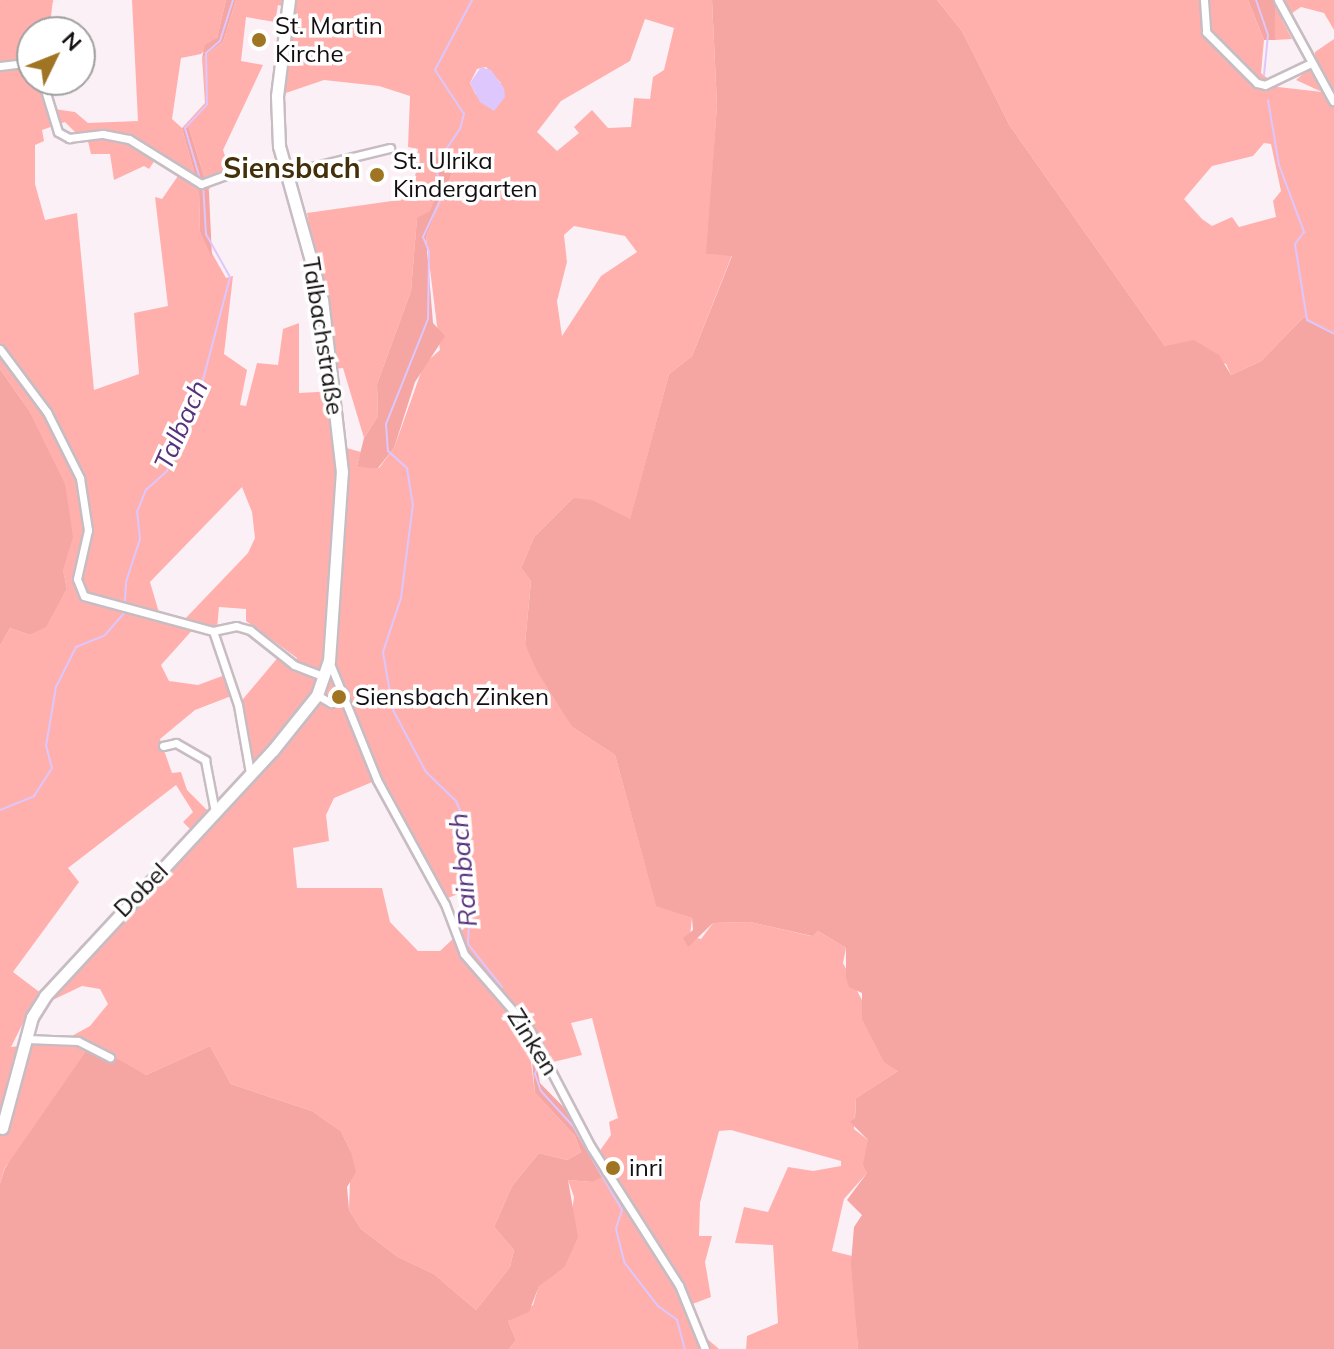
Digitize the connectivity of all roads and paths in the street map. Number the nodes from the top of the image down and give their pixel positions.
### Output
1 (289, 0) edge
2 (1204, 0) edge
3 (1278, 0) edge
4 (1309, 64) junction
5 (47, 96) edge
6 (1333, 101) edge
7 (390, 148) dead end
8 (288, 172) junction
9 (0, 349) edge
10 (213, 631) junction
11 (329, 661) junction
12 (323, 676) junction
13 (343, 693) junction
14 (317, 695) junction
15 (163, 746) dead end
16 (250, 773) junction
17 (215, 812) junction
18 (27, 1039) junction
19 (110, 1057) dead end
20 (1, 1130) edge
21 (705, 1349) edge

1 - 8 street, Talbachstraße
2 - 4 street
3 - 4 street
4 - 6 street
5 - 8 street
7 - 8 street
8 - 11 street, Talbachstraße
9 - 10 street
10 - 12 street
10 - 16 street
11 - 12 street, Talbachstraße
11 - 13 street, Zinken
12 - 14 street, Dobel
13 - 14 street
13 - 21 street, Zinken
14 - 16 street, Dobel
15 - 17 street
16 - 17 street, Dobel
17 - 18 street, Dobel
18 - 19 street
18 - 20 street, Dobel

